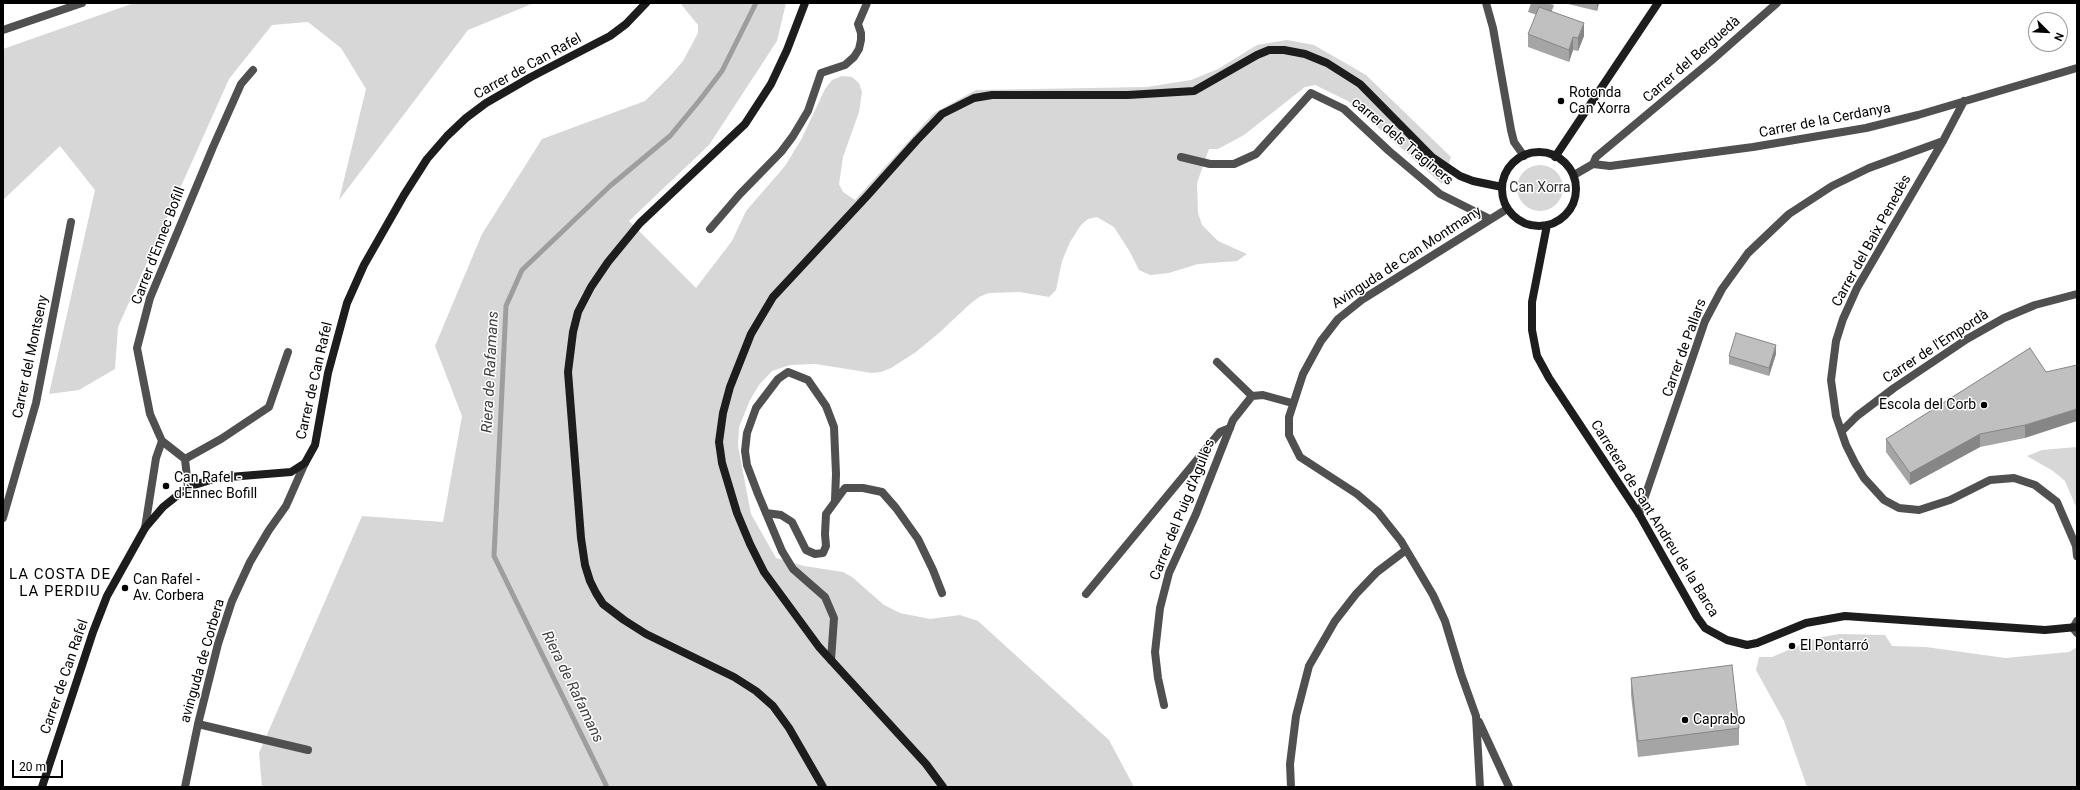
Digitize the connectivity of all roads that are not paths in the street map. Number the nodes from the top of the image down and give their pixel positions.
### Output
1 (82, 3) edge
2 (646, 3) edge
3 (805, 3) edge
4 (867, 3) edge
5 (1486, 3) edge
6 (1658, 3) edge
7 (1777, 3) edge
8 (3, 30) edge
9 (2077, 68) edge
10 (253, 70) dead end
11 (1964, 101) junction
12 (1943, 141) junction
13 (1605, 151) junction
14 (1524, 156) junction
15 (1181, 157) dead end
16 (1555, 157) junction
17 (1593, 164) junction
18 (1610, 166) junction
19 (1574, 175) junction
20 (1502, 186) junction
21 (1507, 209) junction
22 (1490, 219) junction
23 (71, 222) dead end
24 (1547, 225) junction
25 (710, 229) dead end
26 (2077, 294) edge
27 (288, 352) dead end
28 (1217, 362) dead end
29 (1252, 396) junction
30 (1292, 403) junction
31 (1230, 428) junction
32 (1842, 431) junction
33 (162, 440) junction
34 (185, 459) junction
35 (305, 463) junction
36 (188, 487) junction
37 (835, 500) junction
38 (766, 513) junction
39 (1639, 514) junction
40 (3, 518) edge
41 (145, 528) junction
42 (1406, 550) junction
43 (2077, 556) edge
44 (942, 593) dead end
45 (1086, 594) dead end
46 (2076, 627) edge
47 (831, 660) junction
48 (1164, 705) dead end
49 (1476, 716) junction
50 (198, 724) junction
51 (308, 750) dead end
52 (42, 787) edge
53 (185, 787) edge
54 (823, 787) edge
55 (943, 787) edge
56 (1291, 787) edge
57 (1480, 787) edge
58 (1509, 787) edge

1 - 8 street
2 - 35 street, Carrer de Can Rafel
3 - 54 street
4 - 25 street
5 - 14 street
6 - 16 street
7 - 13 street, Carrer del Berguedà
9 - 11 street, Carrer de la Cerdanya
10 - 33 street, Carrer d'Ennec Bofill
11 - 12 street, Carrer del Baix Penedès
11 - 18 street, Carrer de la Cerdanya
12 - 32 street, Carrer del Baix Penedès
12 - 39 street, Carrer de Pallars
13 - 17 street, Carrer del Berguedà
13 - 18 street
14 - 16 street
14 - 20 street
15 - 22 street, carrer dels Traginers
16 - 19 street
17 - 18 street, Carrer de la Cerdanya
17 - 19 street
19 - 24 street
20 - 21 street
20 - 47 street
21 - 22 street, Avinguda de Can Montmany
21 - 24 street
22 - 30 street, Avinguda de Can Montmany
23 - 40 street, Carrer del Montseny
24 - 39 street, Carretera de Sant Andreu de la Barca
26 - 32 street, Carrer de l'Empordà
27 - 34 street
28 - 29 street
29 - 30 street
29 - 31 street, Carrer del Puig d'Agulles
30 - 42 street, Avinguda de Can Montmany
31 - 45 street
31 - 48 street, Carrer del Puig d'Agulles
32 - 43 street, Carrer del Baix Penedès
33 - 34 street, Carrer d'Ennec Bofill
33 - 41 street
34 - 36 street
35 - 36 street, Carrer de Can Rafel
35 - 50 street, avinguda de Corbera
36 - 41 street, Carrer de Can Rafel
37 - 38 street
37 - 38 street
37 - 44 street
38 - 47 street
39 - 46 street, Carretera de Sant Andreu de la Barca
41 - 52 street, Carrer de Can Rafel
42 - 49 street, Avinguda de Can Montmany
42 - 56 street
47 - 55 street
49 - 57 street
49 - 58 street
50 - 51 street
50 - 53 street, avinguda de Corbera

